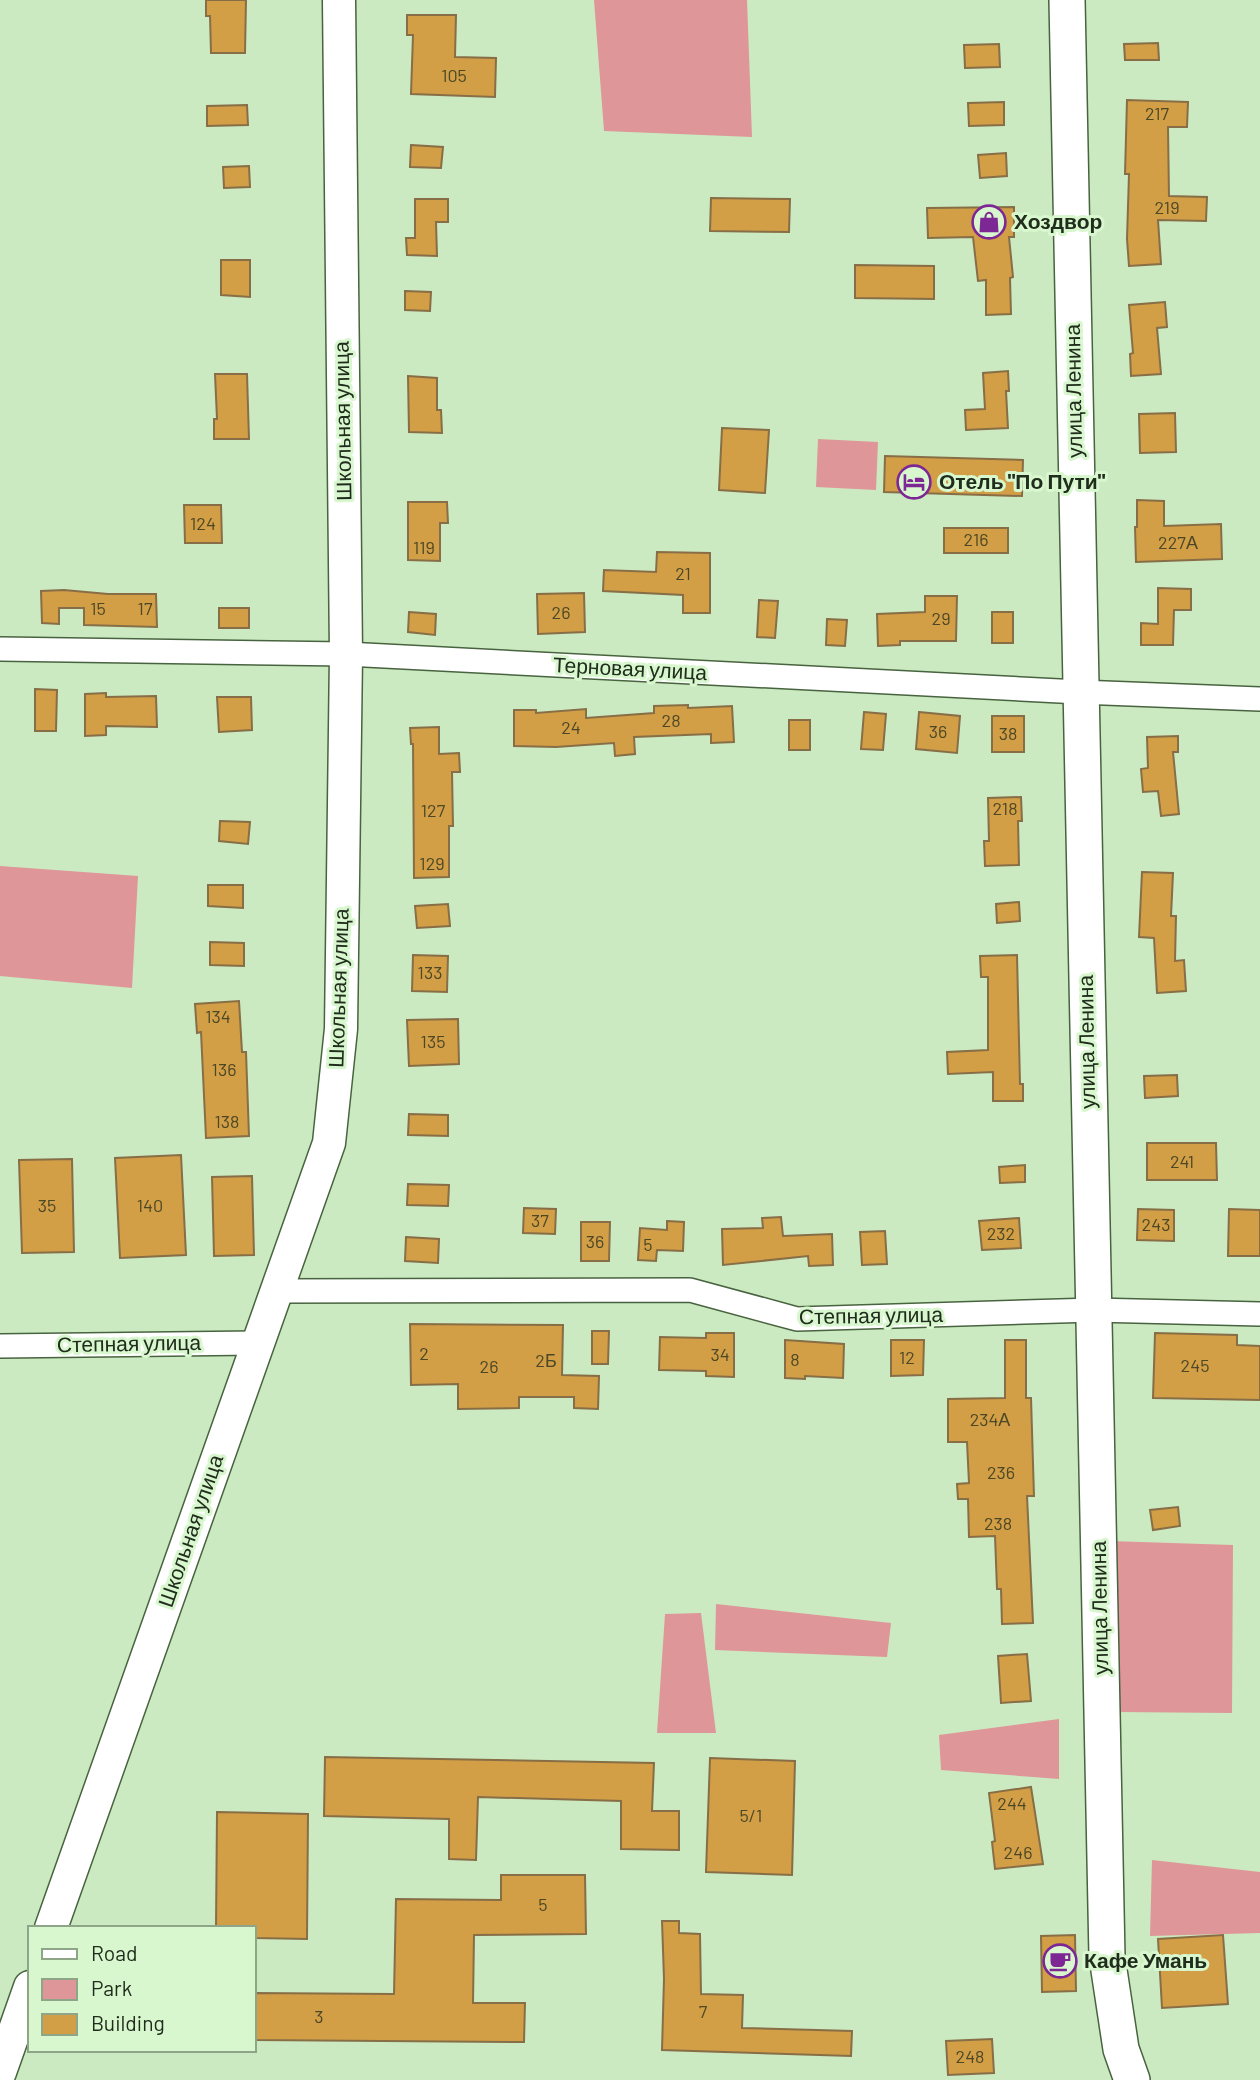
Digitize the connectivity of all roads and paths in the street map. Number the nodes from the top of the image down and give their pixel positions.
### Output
1 (339, 0) edge
2 (1067, 0) edge
3 (0, 649) edge
4 (346, 654) junction
5 (1079, 692) junction
6 (1260, 699) edge
7 (276, 1291) junction
8 (1094, 1310) junction
9 (1260, 1314) edge
10 (258, 1343) junction
11 (0, 1346) edge
12 (52, 1926) edge
13 (28, 1993) edge
14 (0, 2071) edge
15 (1132, 2080) edge

1 - 4 street, Школьная улица
2 - 5 main road, улица Ленина
3 - 4 street, Терновая улица
4 - 5 street, Терновая улица
4 - 7 street, Школьная улица
5 - 6 street, Терновая улица
5 - 8 main road, улица Ленина
7 - 8 street, Степная улица
7 - 10 street, Школьная улица
8 - 9 street, Степная улица
8 - 15 main road, улица Ленина
10 - 11 street, Степная улица
10 - 12 street, Школьная улица
13 - 14 street

